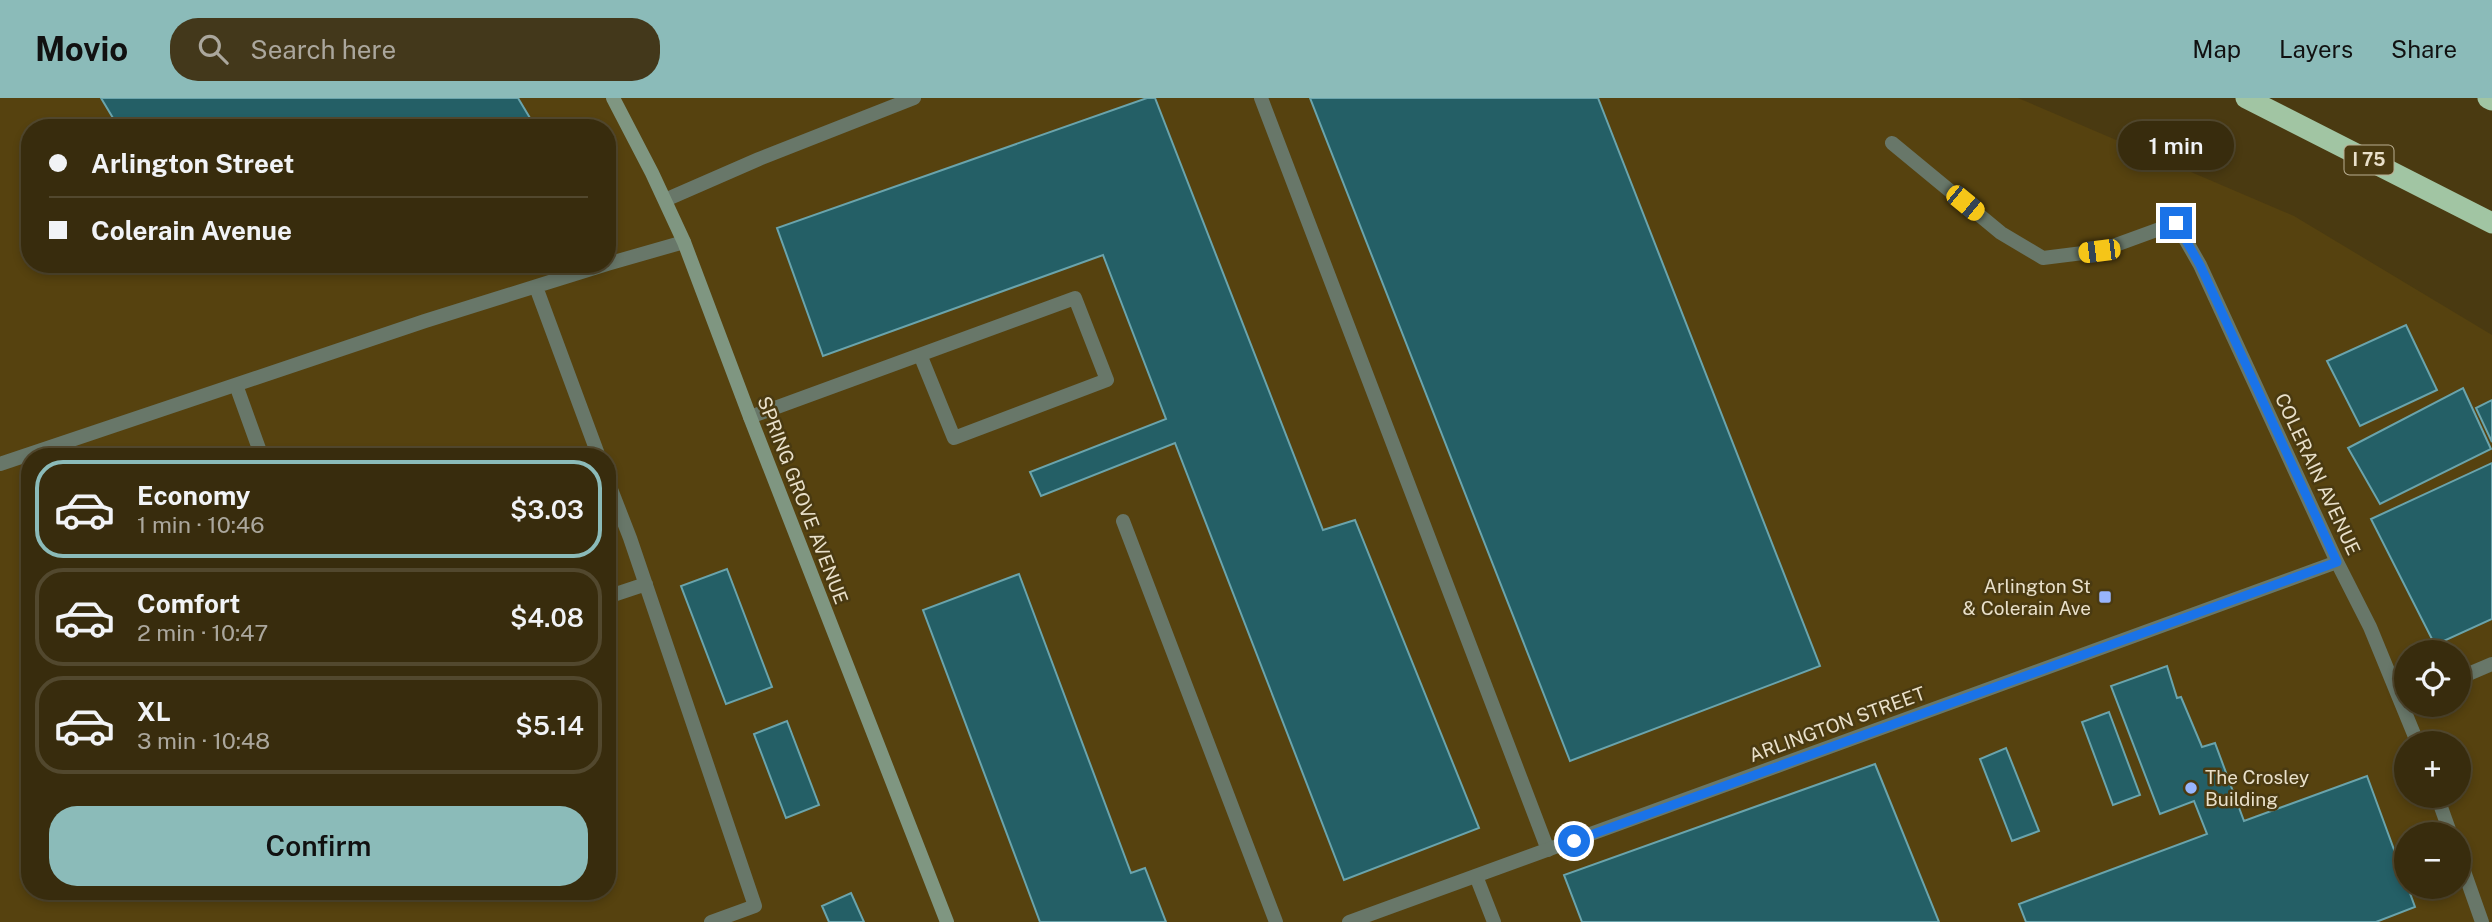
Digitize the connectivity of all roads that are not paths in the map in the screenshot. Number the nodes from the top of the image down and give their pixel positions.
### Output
1 (613, 98) edge
2 (914, 98) edge
3 (1261, 98) edge
4 (2246, 98) edge
5 (1892, 143) dead end
6 (665, 200) junction
7 (2492, 222) edge
8 (684, 242) junction
9 (616, 261) edge
10 (579, 273) edge
11 (536, 287) junction
12 (921, 356) junction
13 (236, 385) junction
14 (750, 417) junction
15 (44, 448) edge
16 (259, 448) edge
17 (596, 448) edge
18 (21, 455) edge
19 (1, 462) edge
20 (616, 503) edge
21 (1123, 521) dead end
22 (2337, 562) junction
23 (646, 584) junction
24 (616, 594) edge
25 (2492, 664) edge
26 (2471, 673) edge
27 (2394, 679) edge
28 (1548, 850) junction
29 (1476, 876) junction
30 (2471, 891) edge
31 (711, 922) edge
32 (947, 922) edge
33 (1276, 922) edge
34 (1349, 922) edge
35 (1494, 922) edge
36 (2482, 922) edge

1 - 6 main road, SPRING GROVE AVENUE
2 - 6 street
3 - 28 street
4 - 7 highway, I 75
5 - 22 street, COLERAIN AVENUE
6 - 8 main road, SPRING GROVE AVENUE
8 - 9 street
8 - 14 main road, SPRING GROVE AVENUE
10 - 11 street
11 - 13 street
11 - 17 street
12 - 12 street
12 - 14 street
13 - 15 street
13 - 16 street
14 - 32 main road, SPRING GROVE AVENUE
18 - 19 street
20 - 23 street
21 - 33 street
22 - 27 street, COLERAIN AVENUE
22 - 28 street, ARLINGTON STREET
23 - 24 street
23 - 31 street
25 - 26 street
28 - 29 street, ARLINGTON STREET
29 - 34 street, ARLINGTON STREET
29 - 35 street
30 - 36 street

